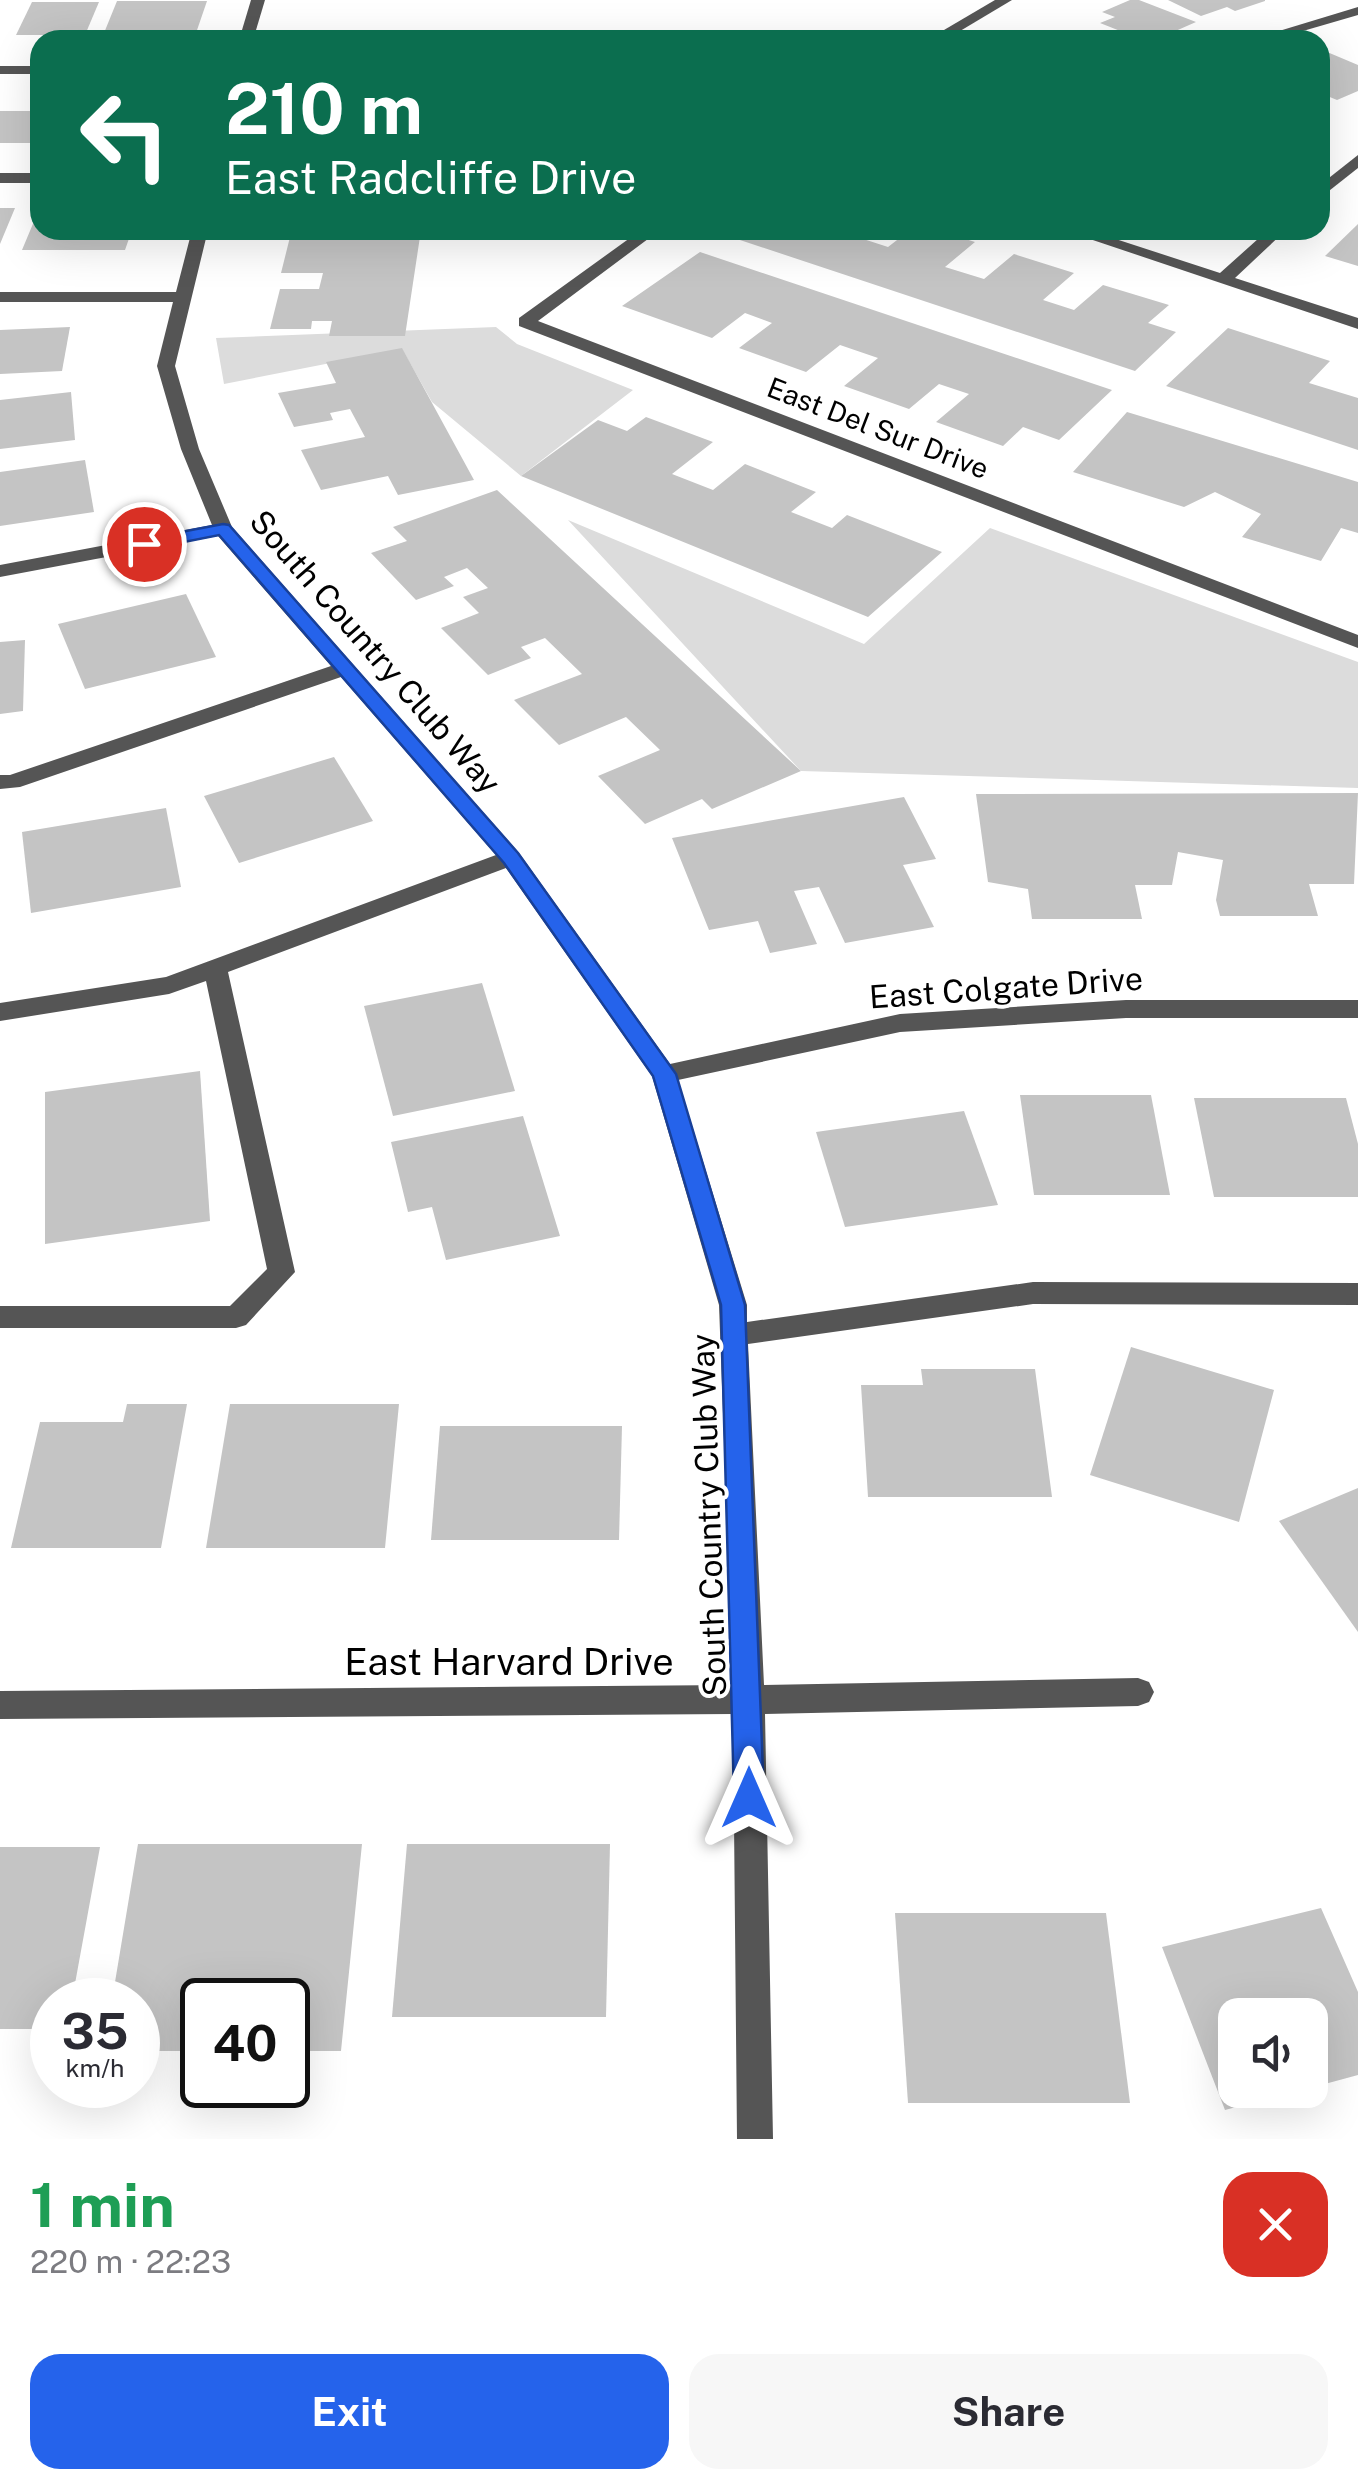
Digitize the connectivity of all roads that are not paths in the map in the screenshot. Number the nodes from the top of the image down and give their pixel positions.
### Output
1 (258, 0) edge
2 (1005, 0) edge
3 (1358, 10) edge
4 (249, 30) edge
5 (952, 30) edge
6 (1290, 30) edge
7 (0, 70) edge
8 (30, 70) edge
9 (1358, 160) edge
10 (0, 178) edge
11 (30, 178) edge
12 (1330, 185) edge
13 (197, 240) edge
14 (638, 240) edge
15 (1102, 240) edge
16 (1267, 240) edge
17 (1223, 280) junction
18 (182, 296) junction
19 (0, 297) edge
20 (1358, 324) edge
21 (223, 529) junction
22 (0, 571) edge
23 (1358, 642) edge
24 (345, 668) junction
25 (0, 782) edge
26 (511, 858) junction
27 (215, 968) junction
28 (1358, 1009) edge
29 (0, 1012) edge
30 (664, 1074) junction
31 (1358, 1294) edge
32 (0, 1316) edge
33 (734, 1335) junction
34 (1138, 1692) dead end
35 (749, 1700) junction
36 (0, 1704) edge
37 (755, 2139) edge

1 - 4 street
2 - 5 street
3 - 6 street
7 - 8 street
9 - 12 street
10 - 11 street
13 - 18 street, South Country Club Way
14 - 23 street, East Del Sur Drive
15 - 17 street
16 - 17 street
17 - 20 street
18 - 19 street
18 - 21 street, South Country Club Way
21 - 22 street
21 - 24 street, South Country Club Way
24 - 25 street
24 - 26 street, South Country Club Way
26 - 27 street
26 - 30 street, South Country Club Way
27 - 29 street
27 - 32 street
28 - 30 street, East Colgate Drive
30 - 33 street, South Country Club Way
31 - 33 street
33 - 35 street, South Country Club Way
34 - 35 street, East Harvard Drive
35 - 36 street, East Harvard Drive
35 - 37 street, South Country Club Way

